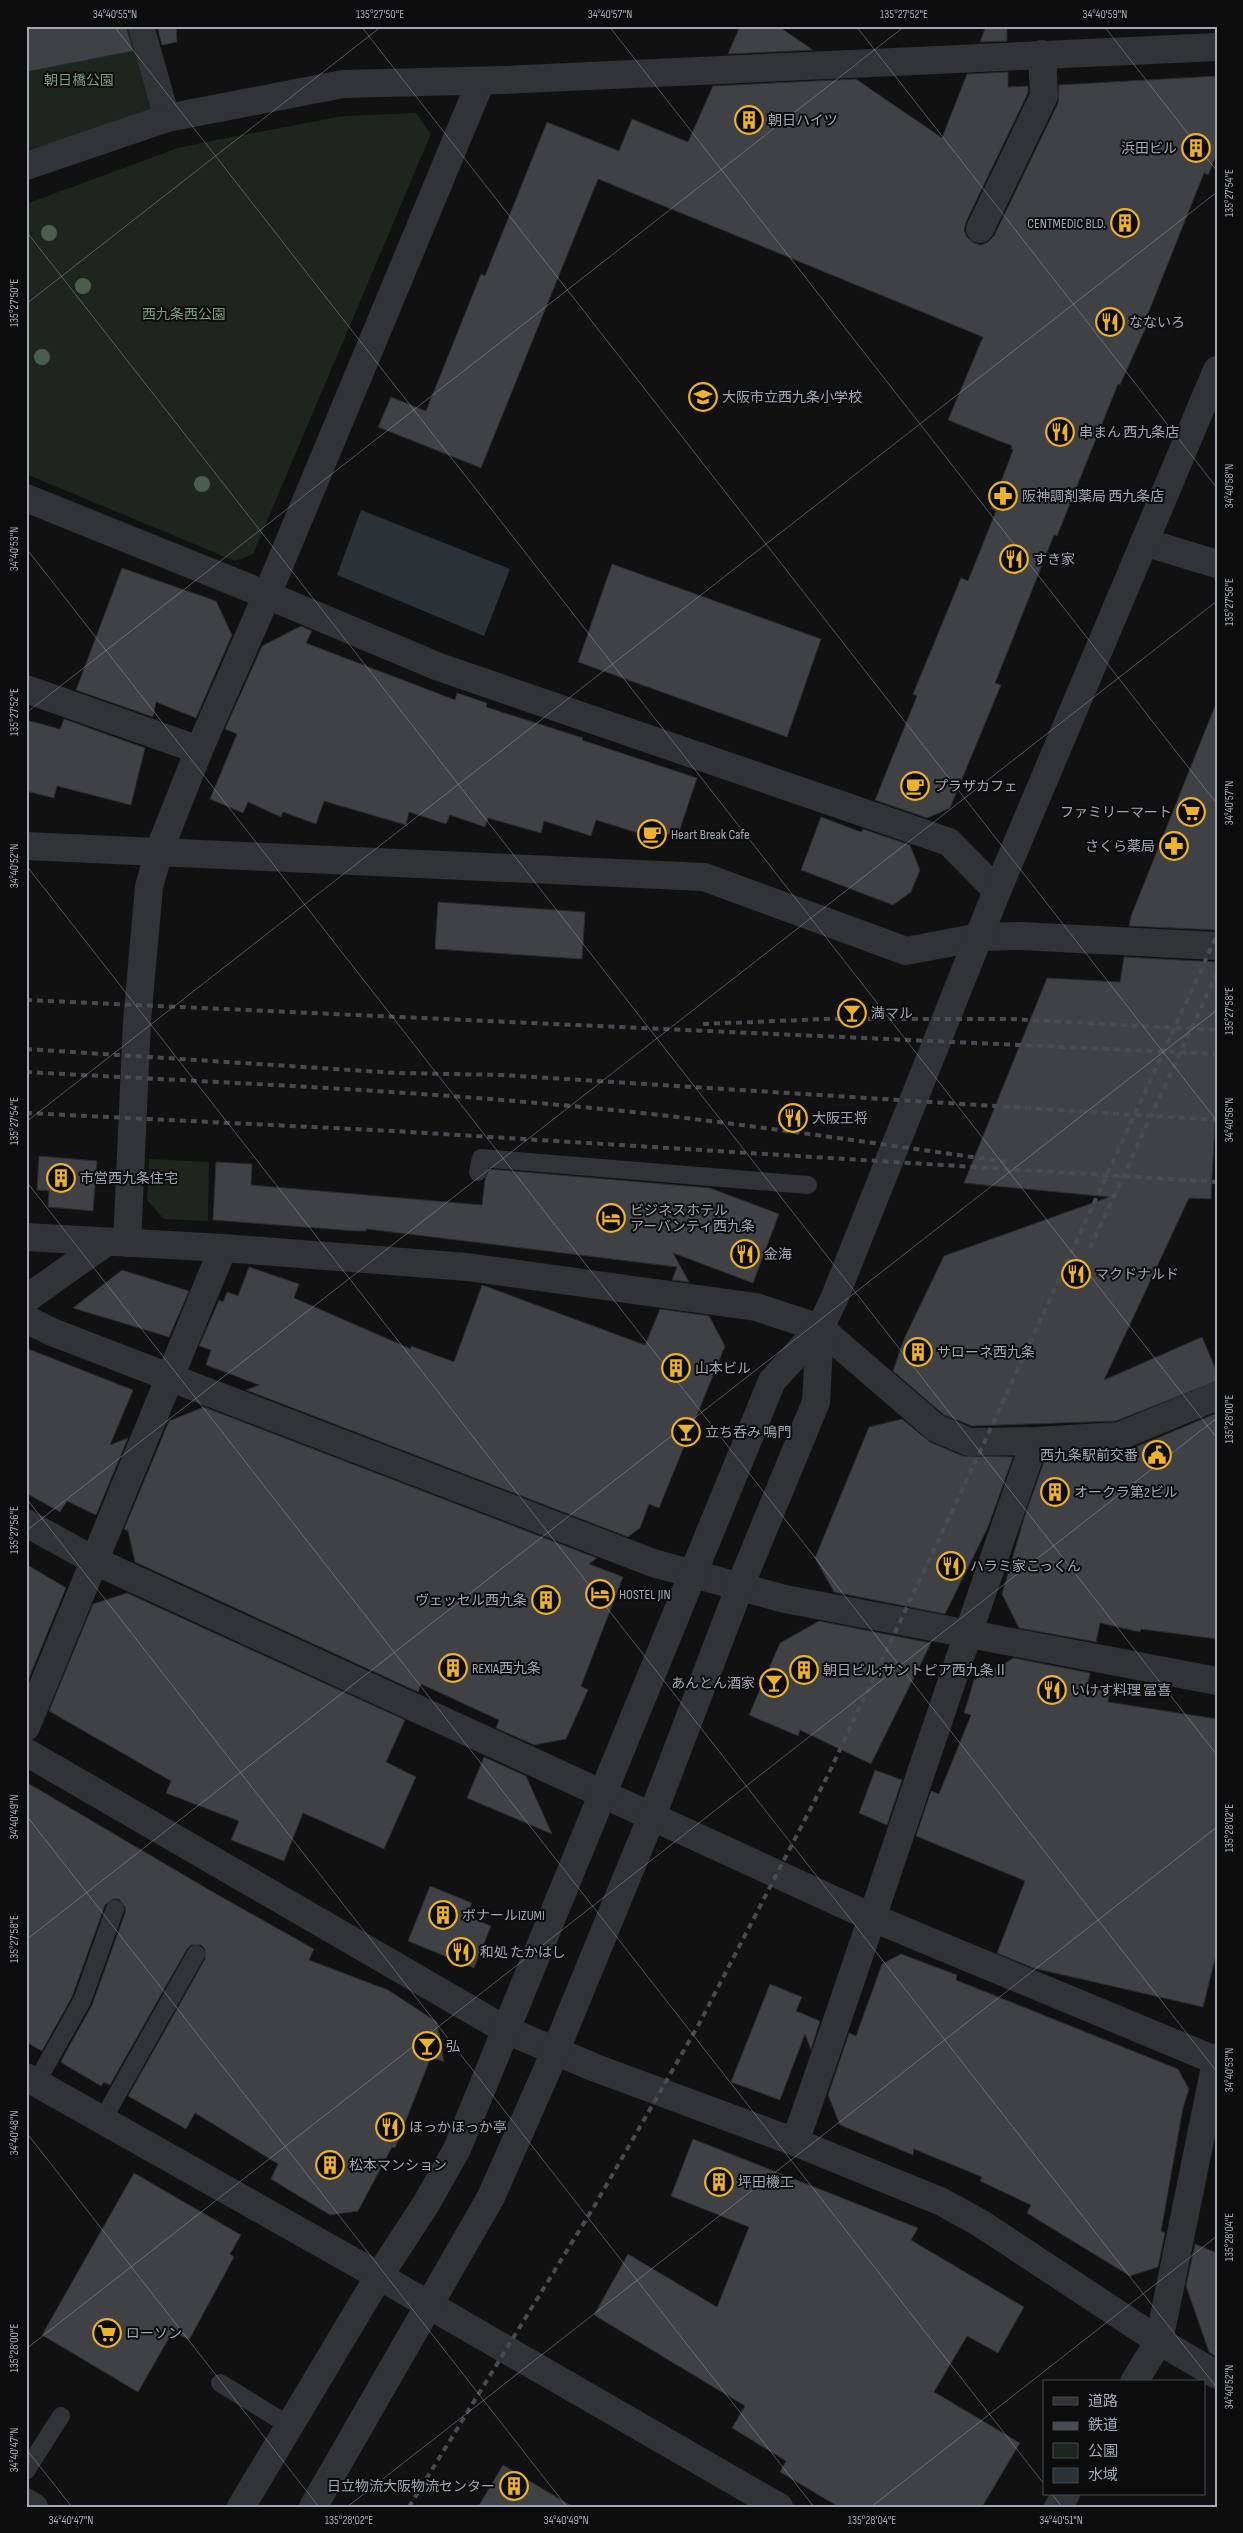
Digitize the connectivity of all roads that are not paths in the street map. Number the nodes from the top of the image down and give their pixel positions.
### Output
1 (141, 26) edge
2 (1217, 47) edge
3 (1042, 54) junction
4 (481, 80) junction
5 (167, 118) junction
6 (26, 166) edge
7 (980, 229) dead end
8 (1217, 370) edge
9 (26, 498) edge
10 (1144, 542) junction
11 (1217, 564) edge
12 (267, 594) junction
13 (26, 689) edge
14 (199, 750) junction
15 (26, 846) edge
16 (159, 852) junction
17 (997, 891) junction
18 (980, 937) junction
19 (1217, 946) edge
20 (478, 1172) dead end
21 (808, 1184) dead end
22 (26, 1237) edge
23 (116, 1243) junction
24 (223, 1248) junction
25 (26, 1299) edge
26 (26, 1319) edge
27 (820, 1328) junction
28 (171, 1376) junction
29 (1217, 1396) edge
30 (1035, 1441) junction
31 (26, 1523) edge
32 (95, 1562) junction
33 (694, 1574) junction
34 (740, 1586) junction
35 (967, 1634) junction
36 (1217, 1681) edge
37 (26, 1727) edge
38 (26, 1752) edge
39 (602, 1794) junction
40 (652, 1816) junction
41 (115, 1909) dead end
42 (873, 1918) junction
43 (196, 1954) dead end
44 (506, 2030) junction
45 (555, 2052) junction
46 (1216, 2059) edge
47 (31, 2080) edge
48 (102, 2121) junction
49 (796, 2142) junction
50 (379, 2276) junction
51 (429, 2305) junction
52 (1159, 2341) junction
53 (1217, 2375) edge
54 (1135, 2380) edge
55 (220, 2384) dead end
56 (61, 2416) dead end
57 (290, 2426) junction
58 (26, 2471) edge
59 (1065, 2496) edge
60 (26, 2502) edge
61 (34, 2507) edge
62 (241, 2507) edge
63 (313, 2507) edge
64 (779, 2507) edge
65 (1058, 2507) edge

1 - 5 street
2 - 3 street
3 - 4 street
3 - 7 street
4 - 5 street
4 - 12 street
5 - 6 street
8 - 10 street
9 - 12 street
10 - 11 street
10 - 17 street
12 - 14 street
12 - 17 street
13 - 14 street
14 - 16 street
15 - 16 street
16 - 18 street
16 - 23 street
17 - 18 street
18 - 19 street
18 - 27 street
20 - 21 lane
22 - 23 street
23 - 24 street
23 - 25 street
24 - 27 street
24 - 28 street
26 - 28 street
27 - 30 street
27 - 33 street
27 - 34 street
28 - 32 street
28 - 33 street
29 - 30 street
30 - 35 street
31 - 32 street
32 - 37 street
32 - 39 street
33 - 34 street
33 - 39 street
34 - 35 street
34 - 40 street
35 - 36 street
35 - 42 street
38 - 44 street
39 - 40 street
39 - 44 street
40 - 42 street
40 - 45 street
41 - 47 lane
42 - 46 street
42 - 49 street
43 - 48 lane
44 - 45 street
44 - 50 street
45 - 49 street
45 - 51 street
46 - 52 street
47 - 48 street
48 - 50 street
49 - 52 street
50 - 51 street
50 - 57 street
51 - 63 street
51 - 64 street
52 - 53 street
52 - 54 street
55 - 57 lane
56 - 58 lane
57 - 62 street
59 - 65 street
60 - 61 street

